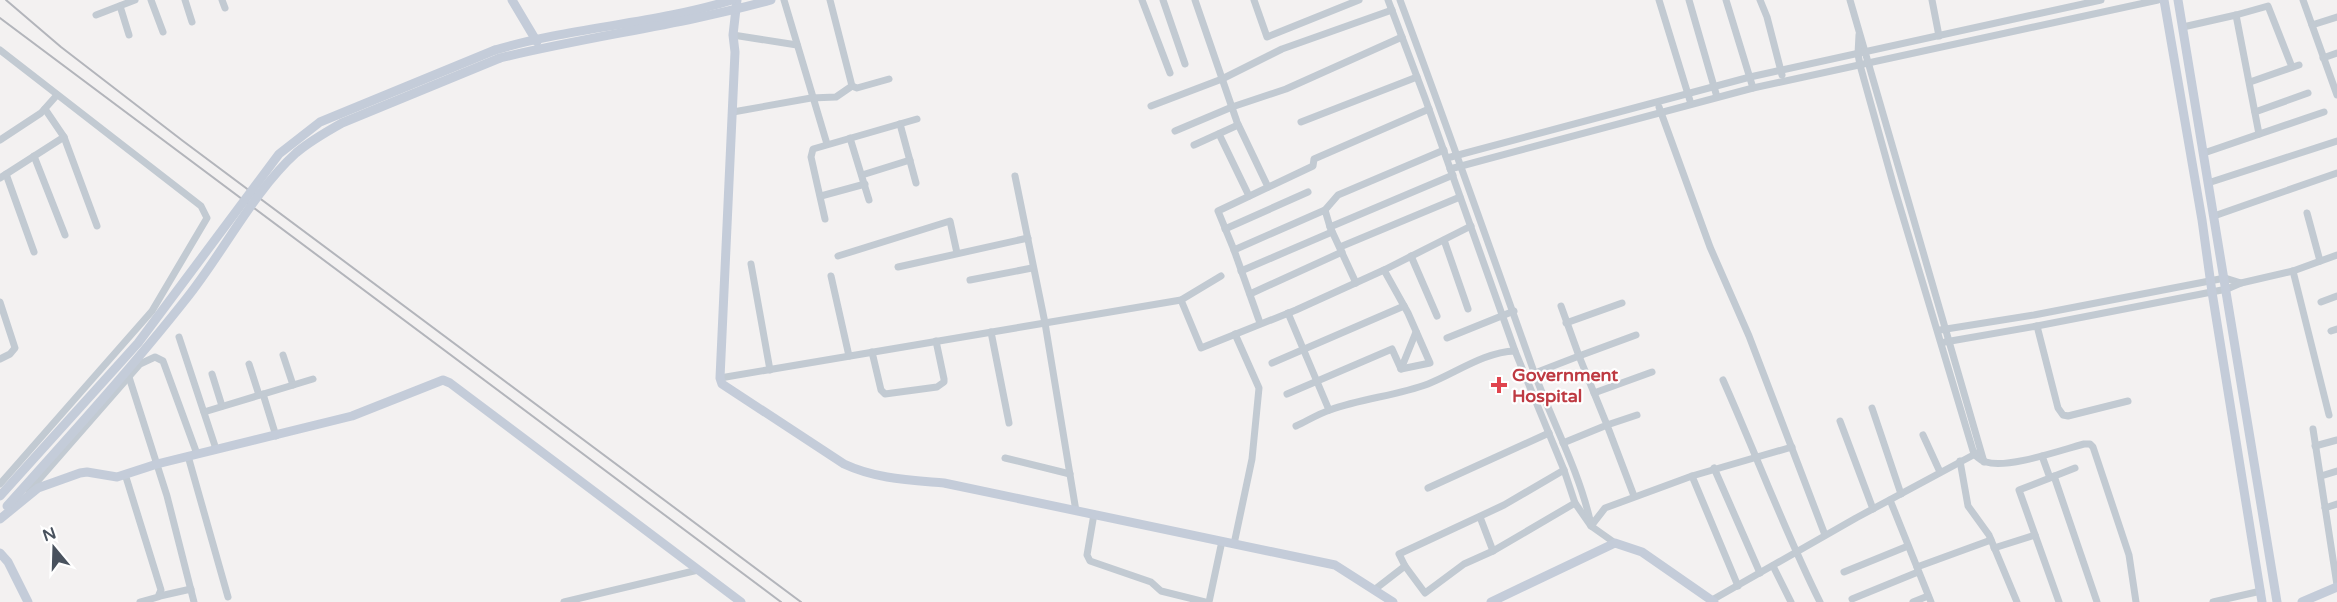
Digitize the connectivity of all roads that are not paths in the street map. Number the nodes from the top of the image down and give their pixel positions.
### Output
1 (135, 0) edge
2 (151, 0) edge
3 (185, 0) edge
4 (512, 0) edge
5 (771, 0) edge
6 (784, 0) edge
7 (830, 0) edge
8 (1142, 0) edge
9 (1162, 0) edge
10 (1195, 0) edge
11 (1254, 0) edge
12 (1359, 0) edge
13 (1388, 0) edge
14 (1400, 0) edge
15 (1659, 0) edge
16 (1689, 0) edge
17 (1726, 0) edge
18 (1760, 0) edge
19 (1850, 0) edge
20 (1932, 0) edge
21 (2101, 0) edge
22 (2158, 0) edge
23 (2164, 0) edge
24 (2179, 0) edge
25 (2304, 0) edge
26 (731, 4) edge
27 (120, 6) junction
28 (1392, 10) junction
29 (96, 15) dead end
30 (2236, 15) junction
31 (2337, 17) edge
32 (192, 22) dead end
33 (2312, 25) junction
34 (2183, 27) junction
35 (164, 32) dead end
36 (733, 32) junction
37 (129, 35) dead end
38 (1940, 36) junction
39 (1402, 37) junction
40 (535, 38) junction
41 (797, 45) junction
42 (540, 48) junction
43 (0, 51) edge
44 (1862, 53) junction
45 (2337, 53) edge
46 (497, 54) junction
47 (2324, 58) junction
48 (1185, 64) dead end
49 (1864, 64) junction
50 (1781, 71) junction
51 (1170, 73) dead end
52 (1417, 77) junction
53 (1750, 77) junction
54 (889, 79) dead end
55 (1222, 79) junction
56 (1784, 81) junction
57 (2250, 82) junction
58 (852, 86) junction
59 (1714, 86) junction
60 (2336, 86) edge
61 (1753, 88) junction
62 (1687, 93) junction
63 (2308, 93) dead end
64 (2337, 94) edge
65 (57, 95) junction
66 (1717, 97) junction
67 (812, 98) junction
68 (1657, 101) junction
69 (1690, 104) junction
70 (1151, 106) dead end
71 (1232, 107) junction
72 (45, 108) junction
73 (1429, 110) junction
74 (1661, 111) junction
75 (733, 112) junction
76 (2255, 112) junction
77 (2324, 112) dead end
78 (917, 119) dead end
79 (1301, 123) dead end
80 (900, 124) junction
81 (1238, 125) junction
82 (1175, 130) dead end
83 (1219, 134) junction
84 (2259, 134) junction
85 (64, 136) junction
86 (850, 138) junction
87 (0, 140) edge
88 (2337, 141) edge
89 (827, 144) junction
90 (1194, 145) dead end
91 (1443, 150) junction
92 (2204, 153) junction
93 (1457, 155) junction
94 (34, 156) junction
95 (1447, 158) junction
96 (910, 160) junction
97 (1462, 167) junction
98 (1451, 172) junction
99 (2337, 173) edge
100 (862, 175) junction
101 (3, 176) edge
102 (1015, 176) dead end
103 (916, 183) dead end
104 (2208, 183) junction
105 (864, 184) junction
106 (1268, 187) junction
107 (1308, 192) dead end
108 (821, 196) junction
109 (1249, 196) junction
110 (1460, 197) junction
111 (869, 200) dead end
112 (1324, 210) junction
113 (2307, 213) dead end
114 (2214, 216) junction
115 (825, 219) dead end
116 (97, 226) dead end
117 (1471, 226) junction
118 (1225, 229) junction
119 (1331, 230) junction
120 (65, 235) dead end
121 (1028, 238) junction
122 (1444, 240) junction
123 (1234, 250) junction
124 (1341, 250) junction
125 (34, 252) dead end
126 (957, 253) junction
127 (2337, 255) edge
128 (838, 256) dead end
129 (1412, 256) junction
130 (2320, 261) junction
131 (751, 264) dead end
132 (898, 267) dead end
133 (1032, 267) junction
134 (1384, 270) junction
135 (1241, 271) junction
136 (2294, 271) junction
137 (831, 276) dead end
138 (1221, 276) dead end
139 (2225, 278) junction
140 (970, 280) dead end
141 (2210, 281) junction
142 (1356, 283) junction
143 (2241, 283) junction
144 (2227, 289) junction
145 (2212, 292) junction
146 (1250, 294) junction
147 (2337, 296) edge
148 (1181, 300) junction
149 (0, 302) edge
150 (2321, 302) dead end
151 (1622, 303) dead end
152 (1404, 306) junction
153 (1561, 306) dead end
154 (1468, 309) dead end
155 (1514, 311) junction
156 (1288, 313) junction
157 (1502, 315) junction
158 (1437, 316) dead end
159 (1045, 323) junction
160 (1260, 323) junction
161 (1566, 323) junction
162 (2037, 326) junction
163 (1940, 330) junction
164 (991, 332) junction
165 (1416, 332) junction
166 (1235, 334) junction
167 (1636, 335) dead end
168 (179, 337) dead end
169 (1447, 338) dead end
170 (936, 341) junction
171 (1944, 342) junction
172 (1303, 348) junction
173 (1515, 351) junction
174 (872, 352) junction
175 (283, 355) dead end
176 (849, 356) junction
177 (1579, 356) junction
178 (0, 358) edge
179 (249, 363) dead end
180 (1272, 363) dead end
181 (1401, 369) junction
182 (770, 370) junction
183 (1652, 372) dead end
184 (1535, 373) junction
185 (212, 374) dead end
186 (129, 377) junction
187 (720, 378) junction
188 (313, 380) dead end
189 (1723, 380) dead end
190 (1316, 381) junction
191 (293, 385) junction
192 (1594, 393) junction
193 (1287, 394) dead end
194 (261, 395) junction
195 (2128, 401) dead end
196 (222, 406) junction
197 (1872, 408) dead end
198 (1329, 410) junction
199 (204, 411) junction
200 (1637, 414) dead end
201 (2329, 415) dead end
202 (1840, 421) dead end
203 (1009, 423) dead end
204 (1607, 425) junction
205 (1296, 426) dead end
206 (2313, 429) dead end
207 (1549, 433) junction
208 (1923, 435) dead end
209 (276, 436) junction
210 (2337, 440) edge
211 (1563, 443) junction
212 (2315, 446) junction
213 (1792, 447) junction
214 (216, 449) junction
215 (1982, 450) junction
216 (1974, 454) junction
217 (192, 455) junction
218 (2042, 456) junction
219 (1005, 458) dead end
220 (1758, 458) junction
221 (1960, 461) junction
222 (1984, 462) junction
223 (157, 464) junction
224 (1714, 468) junction
225 (2075, 468) dead end
226 (1564, 470) junction
227 (2337, 471) edge
228 (1940, 472) junction
229 (125, 474) junction
230 (1070, 474) junction
231 (1692, 476) junction
232 (2321, 476) junction
233 (2052, 477) junction
234 (0, 484) edge
235 (1428, 488) dead end
236 (1901, 494) junction
237 (0, 496) edge
238 (1634, 496) junction
239 (1890, 500) junction
240 (19, 502) junction
241 (1575, 502) junction
242 (2337, 504) edge
243 (2325, 508) junction
244 (1873, 509) junction
245 (1076, 511) junction
246 (1094, 514) junction
247 (0, 517) edge
248 (1480, 517) junction
249 (1591, 526) junction
250 (2035, 535) junction
251 (1825, 536) junction
252 (2333, 538) edge
253 (1991, 540) junction
254 (1222, 541) junction
255 (1616, 543) junction
256 (1234, 544) junction
257 (1908, 546) junction
258 (1994, 548) junction
259 (1493, 551) junction
260 (0, 553) edge
261 (1796, 553) junction
262 (1405, 566) junction
263 (1773, 566) junction
264 (698, 570) junction
265 (1918, 570) junction
266 (1844, 572) dead end
267 (1760, 573) junction
268 (1738, 586) junction
269 (2337, 586) edge
270 (191, 588) junction
271 (1374, 590) junction
272 (2260, 591) junction
273 (160, 596) junction
274 (228, 597) dead end
275 (1852, 599) dead end
276 (1929, 599) edge
277 (1713, 601) edge
278 (28, 602) edge
279 (140, 602) edge
280 (194, 602) edge
281 (564, 602) edge
282 (741, 602) edge
283 (1207, 602) edge
284 (1393, 602) edge
285 (1491, 602) edge
286 (1791, 602) edge
287 (1820, 602) edge
288 (1913, 602) edge
289 (2017, 602) edge
290 (2059, 602) edge
291 (2097, 602) edge
292 (2136, 602) edge
293 (2213, 602) edge
294 (2262, 602) edge
295 (2277, 602) edge
296 (2302, 602) edge

1 - 27 street
2 - 35 street
3 - 32 street
4 - 40 street
5 - 26 street
6 - 41 street
7 - 58 street
8 - 51 street
9 - 48 street
10 - 55 street
11 - 12 street
13 - 28 street
14 - 93 street
15 - 62 street
16 - 59 street
17 - 53 street
18 - 50 street
19 - 44 street
20 - 38 street
21 - 38 street
22 - 49 street
23 - 141 street
24 - 34 street
25 - 33 street
26 - 36 street
26 - 40 street
26 - 42 street
27 - 29 street
27 - 37 street
28 - 39 street
28 - 55 street
30 - 34 street
30 - 57 street
30 - 57 street
31 - 33 street
33 - 47 street
34 - 92 street
36 - 41 street
36 - 75 street
38 - 44 street
39 - 52 street
39 - 71 street
40 - 42 street
40 - 46 street
41 - 67 street
42 - 46 street
43 - 65 street
44 - 49 street
44 - 50 street
45 - 47 street
46 - 237 street, bridge
46 - 247 street, bridge
47 - 60 street
49 - 56 street
49 - 163 street
50 - 53 street
50 - 56 street
52 - 73 street
52 - 79 street
53 - 59 street
53 - 61 street
54 - 58 street
55 - 70 street
55 - 71 street
56 - 61 street
57 - 76 street
58 - 67 street
59 - 62 street
59 - 66 street
60 - 64 street
61 - 66 street
62 - 68 street
62 - 69 street
63 - 76 street
65 - 72 street
65 - 234 street
66 - 69 street
67 - 75 street
67 - 89 street
68 - 74 street
68 - 93 street
69 - 74 street
71 - 81 street
71 - 82 street
72 - 85 street
72 - 87 street
73 - 91 street
73 - 106 street
74 - 97 street
74 - 213 street
75 - 187 street
76 - 84 street
77 - 84 street
78 - 80 street
80 - 86 street
80 - 96 street
81 - 83 street
81 - 106 street
83 - 90 street
83 - 109 street
84 - 92 street
85 - 94 street
85 - 116 street
86 - 89 street
86 - 100 street
88 - 104 street
89 - 108 street
91 - 95 street
91 - 112 street
92 - 104 street
93 - 95 street
93 - 97 street
94 - 101 street
94 - 120 street
95 - 98 street
96 - 100 street
96 - 103 street
97 - 98 street
97 - 155 street
98 - 110 street
98 - 119 street
99 - 114 street
100 - 105 street
101 - 125 street
102 - 121 street
104 - 114 street
105 - 108 street
105 - 111 street
106 - 109 street
107 - 118 street
108 - 115 street
109 - 118 street
110 - 117 street
110 - 124 street
112 - 119 street
112 - 123 street
113 - 130 street
114 - 139 street
117 - 122 street
117 - 157 street
118 - 123 street
119 - 124 street
119 - 135 street
121 - 126 street
121 - 133 street
122 - 129 street
122 - 154 street
123 - 135 street
124 - 142 street
124 - 146 street
126 - 128 street
126 - 132 street
127 - 130 street
129 - 134 street
129 - 158 street
130 - 136 street
131 - 182 street
133 - 140 street
133 - 159 street
134 - 142 street
134 - 152 street
135 - 146 street
136 - 143 street
136 - 201 street
137 - 176 street
138 - 148 street
139 - 141 street
139 - 143 street
139 - 144 street
141 - 145 street
141 - 163 street
142 - 156 street
143 - 144 street
144 - 145 street
144 - 295 street
145 - 162 street
145 - 272 street
146 - 160 street
147 - 150 street
148 - 159 street
148 - 166 street
149 - 178 street
151 - 161 street
152 - 165 street
152 - 172 street
153 - 161 street
155 - 157 street
155 - 184 street
156 - 160 street
156 - 172 street
157 - 169 street
157 - 173 street
159 - 164 street
159 - 230 street
160 - 166 street
161 - 177 street
162 - 171 street
162 - 195 street
163 - 171 street
164 - 170 street
164 - 203 street
165 - 181 street
165 - 181 street
166 - 256 street
167 - 177 street
168 - 199 street
170 - 174 street
170 - 174 street
171 - 215 street
171 - 216 street
172 - 180 street
172 - 190 street
173 - 198 street
173 - 207 street
174 - 176 street
175 - 191 street
176 - 182 street
177 - 184 street
177 - 192 street
179 - 194 street
181 - 190 street
182 - 187 street
183 - 192 street
184 - 211 street
185 - 196 street
186 - 217 street
186 - 223 street
186 - 240 street
187 - 245 street
188 - 191 street
189 - 220 street
190 - 193 street
190 - 198 street
191 - 194 street
192 - 204 street
194 - 196 street
194 - 209 street
196 - 199 street
197 - 236 street
198 - 205 street
199 - 214 street
200 - 204 street
202 - 244 street
204 - 211 street
204 - 238 street
206 - 212 street
207 - 226 street
207 - 235 street
208 - 228 street
209 - 214 street
209 - 264 street
210 - 212 street
211 - 249 street
212 - 232 street
213 - 220 street
213 - 251 street
214 - 217 street
215 - 216 street
215 - 222 street
216 - 221 street
216 - 222 street
217 - 223 street
217 - 274 street
218 - 222 street
218 - 233 street
218 - 292 street
219 - 230 street
220 - 224 street
220 - 261 street
221 - 228 street
221 - 253 street
223 - 229 street
223 - 270 street
224 - 231 street
224 - 267 street
225 - 233 street
226 - 241 street
226 - 248 street
227 - 232 street
228 - 236 street
229 - 240 street
229 - 273 street
230 - 245 street
231 - 238 street
231 - 268 street
232 - 243 street
233 - 250 street
233 - 291 street
236 - 239 street
238 - 249 street
239 - 244 street
239 - 257 street
240 - 247 street
241 - 249 street
241 - 259 street
242 - 243 street
243 - 252 street
244 - 251 street
245 - 246 street
246 - 254 street
246 - 283 street
248 - 259 street
248 - 262 street
249 - 255 street
250 - 258 street
250 - 290 street
251 - 261 street
252 - 269 street
253 - 258 street
253 - 265 street
254 - 256 street
254 - 283 street
255 - 277 street
255 - 285 street
256 - 271 street
257 - 265 street
257 - 266 street
258 - 289 street
259 - 262 street
260 - 278 street
261 - 263 street
261 - 287 street
262 - 271 street
263 - 267 street
263 - 286 street
264 - 281 street
264 - 282 street
265 - 275 street
265 - 276 street
267 - 268 street
268 - 277 street
269 - 296 street
270 - 273 street
270 - 280 street
271 - 284 street
272 - 293 street
272 - 294 street
273 - 279 street
276 - 288 street

